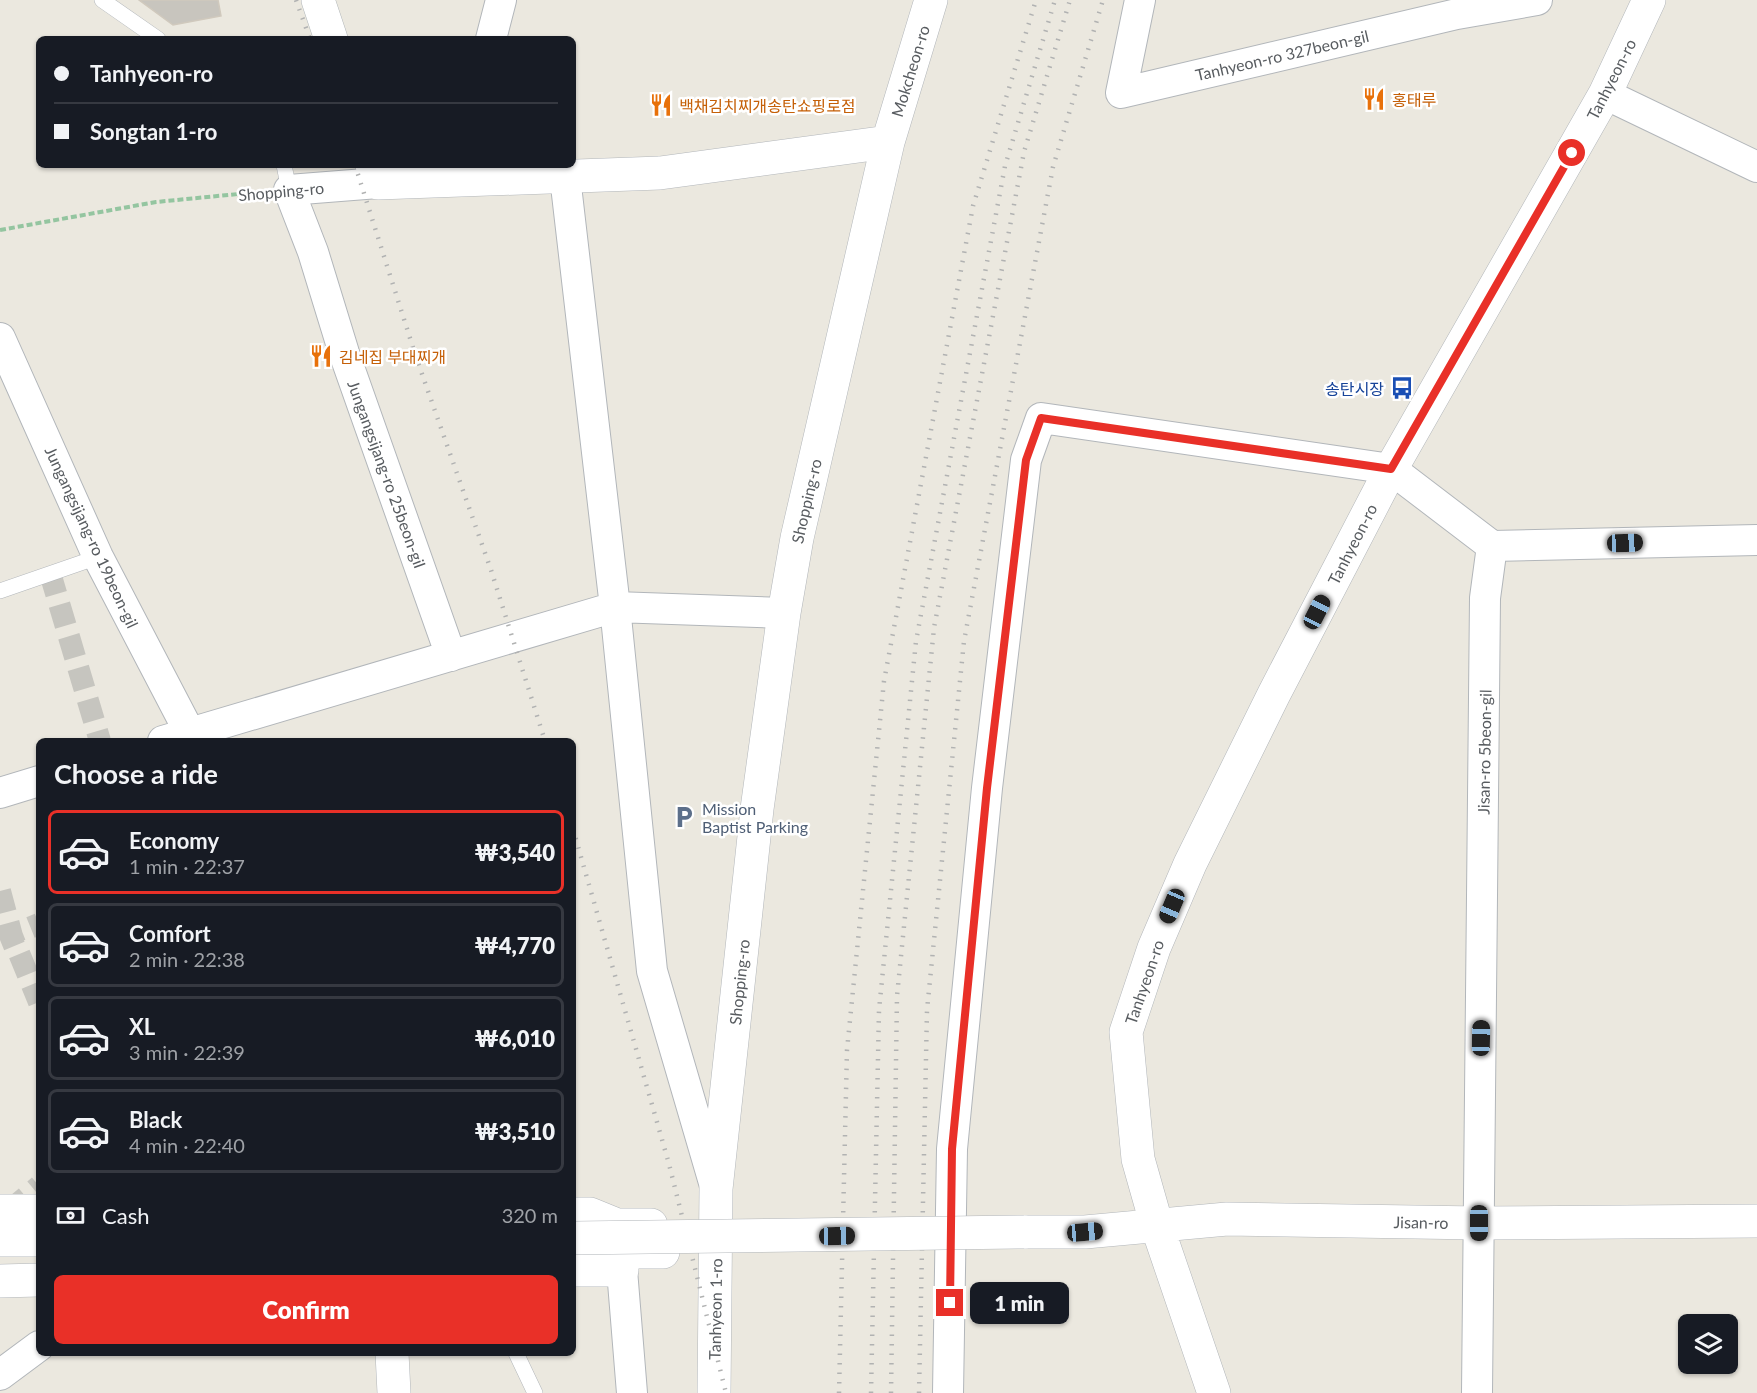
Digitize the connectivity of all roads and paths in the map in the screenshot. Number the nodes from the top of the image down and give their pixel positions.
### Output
1 (102, 0) edge
2 (318, 0) edge
3 (501, 0) edge
4 (931, 0) edge
5 (1140, 0) edge
6 (1537, 0) edge
7 (1641, 1) edge
8 (154, 36) edge
9 (330, 36) edge
10 (492, 36) edge
11 (1605, 94) junction
12 (888, 142) junction
13 (1757, 167) edge
14 (458, 172) edge
15 (375, 174) edge
16 (287, 177) edge
17 (565, 177) junction
18 (0, 230) edge
19 (0, 338) edge
20 (1391, 469) junction
21 (1757, 540) edge
22 (1492, 546) junction
23 (98, 557) junction
24 (0, 591) edge
25 (615, 607) junction
26 (784, 613) junction
27 (451, 656) junction
28 (182, 738) edge
29 (36, 782) edge
30 (0, 793) edge
31 (716, 1189) junction
32 (0, 1211) edge
33 (36, 1211) tunnel mouth
34 (576, 1214) edge
35 (1757, 1221) edge
36 (1479, 1223) junction
37 (1157, 1226) junction
38 (576, 1238) edge
39 (716, 1238) junction
40 (0, 1240) edge
41 (36, 1240) edge
42 (576, 1270) edge
43 (622, 1270) junction
44 (36, 1280) edge
45 (0, 1281) edge
46 (36, 1348) edge
47 (392, 1356) edge
48 (517, 1356) edge
49 (0, 1375) edge
50 (393, 1393) edge
51 (535, 1393) edge
52 (632, 1393) edge
53 (714, 1393) edge
54 (948, 1393) edge
55 (1214, 1393) edge
56 (1477, 1393) edge

1 - 8 lane
2 - 9 street
3 - 10 street
4 - 12 street, Mokcheon-ro
5 - 6 street, Tanhyeon-ro 327beon-gil
7 - 11 street, Tanhyeon-ro
11 - 13 street
11 - 20 street, Tanhyeon-ro
12 - 17 street, Shopping-ro
12 - 26 street, Shopping-ro
14 - 15 street, Shopping-ro
14 - 17 street, Shopping-ro
15 - 16 street, Shopping-ro
16 - 18 path, Shopping-ro
16 - 27 street, Jungangsijang-ro 25beon-gil
17 - 25 street, Shopping-ro
19 - 23 street, Jungangsijang-ro 19beon-gil
20 - 22 street
20 - 37 street, Tanhyeon-ro
20 - 54 street
21 - 22 street
22 - 36 street, Jisan-ro 5beon-gil
23 - 24 lane
23 - 28 street, Jungangsijang-ro 19beon-gil
25 - 26 street
25 - 27 street
25 - 31 street, Shopping-ro
26 - 31 street, Shopping-ro
27 - 28 street
29 - 30 street
31 - 39 street, Shopping-ro
32 - 33 street
34 - 39 street
35 - 36 street, Jisan-ro
36 - 37 street, Jisan-ro
36 - 56 street, Jisan-ro 5beon-gil
37 - 38 street, Jisan-ro, bridge
37 - 55 street, Tanhyeon-ro
39 - 43 street
39 - 53 street, Tanhyeon 1-ro
40 - 41 street
42 - 43 street
43 - 52 street
44 - 45 street
46 - 49 street
47 - 50 street
48 - 51 lane

